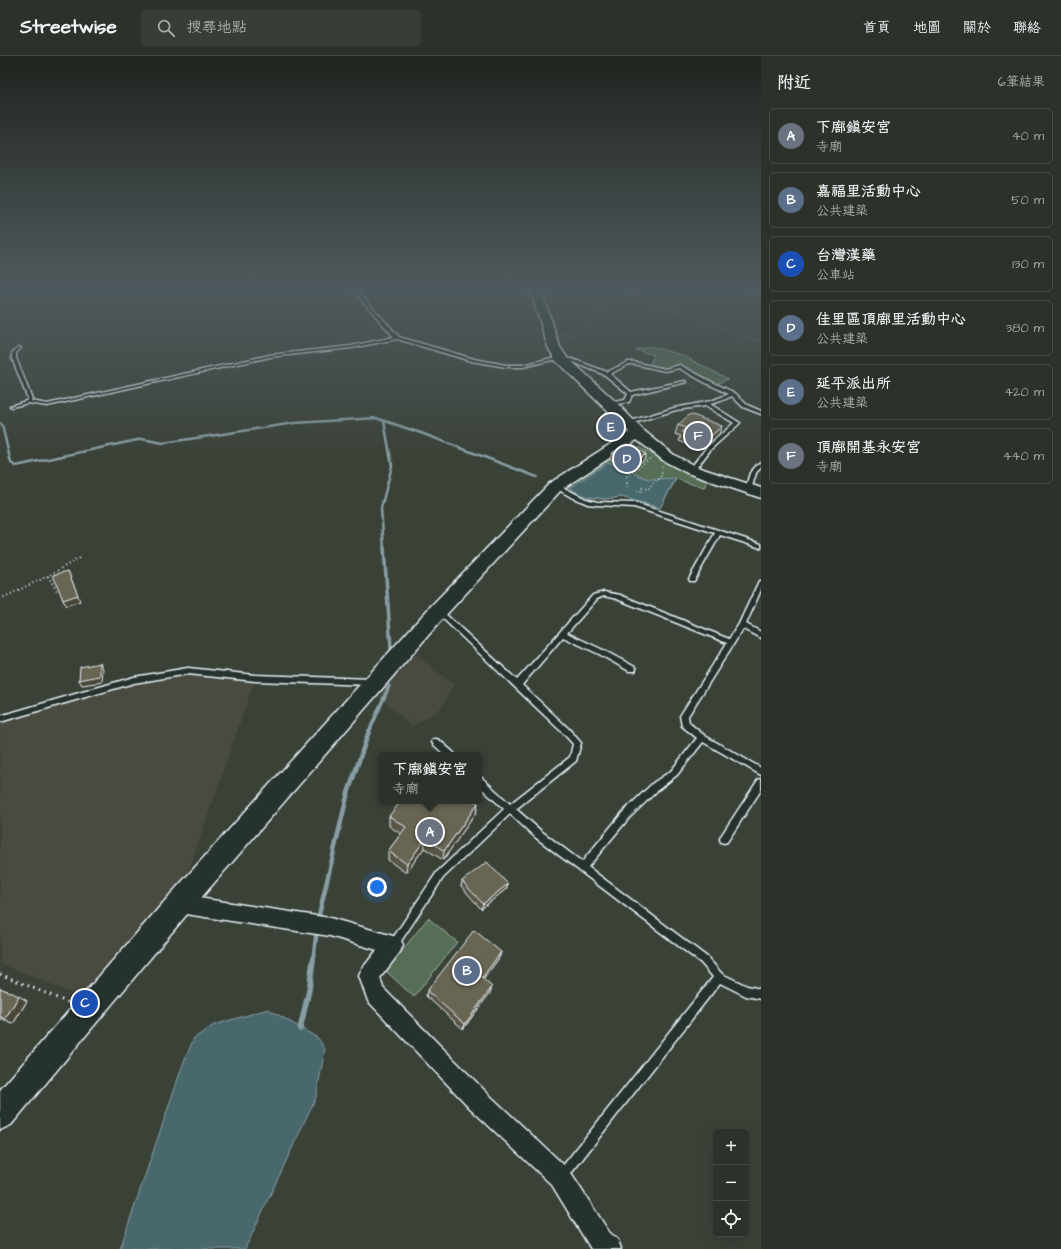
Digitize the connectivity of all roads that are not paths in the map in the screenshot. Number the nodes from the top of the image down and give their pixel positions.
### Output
1 (363, 345) edge
2 (420, 345) edge
3 (553, 345) edge
4 (19, 348) dead end
5 (561, 358) junction
6 (607, 374) junction
7 (684, 382) dead end
8 (630, 394) junction
9 (733, 394) junction
10 (28, 402) junction
11 (610, 404) junction
12 (706, 404) junction
13 (12, 406) dead end
14 (761, 413) edge
15 (633, 428) junction
16 (761, 464) edge
17 (692, 470) junction
18 (556, 486) junction
19 (755, 492) edge
20 (719, 532) junction
21 (761, 546) edge
22 (692, 579) dead end
23 (761, 583) edge
24 (438, 611) junction
25 (742, 625) junction
26 (562, 634) junction
27 (761, 635) edge
28 (730, 642) junction
29 (632, 669) dead end
30 (375, 682) junction
31 (517, 685) junction
32 (0, 719) edge
33 (702, 738) junction
34 (436, 742) dead end
35 (447, 752) edge
36 (761, 772) edge
37 (761, 783) edge
38 (482, 784) edge
39 (510, 810) junction
40 (724, 838) dead end
41 (582, 868) junction
42 (179, 904) junction
43 (393, 945) junction
44 (719, 977) junction
45 (761, 994) edge
46 (0, 1114) edge
47 (560, 1177) junction
48 (609, 1249) edge

1 - 10 lane
2 - 5 lane
3 - 5 street
4 - 10 lane
5 - 6 lane
5 - 11 street
6 - 8 lane
6 - 9 lane
7 - 8 lane
8 - 11 lane
9 - 12 lane
9 - 14 lane
10 - 13 lane
11 - 15 street
12 - 15 lane
12 - 17 lane
15 - 17 street
15 - 18 street
16 - 19 lane
17 - 19 street
18 - 20 lane
18 - 24 street
20 - 21 lane
20 - 22 lane
23 - 25 lane
24 - 30 street
24 - 31 lane
25 - 27 lane
25 - 28 lane
26 - 28 lane
26 - 29 lane
26 - 31 lane
28 - 33 lane
30 - 32 lane
30 - 42 street
31 - 39 lane
33 - 36 lane
33 - 41 lane
34 - 35 lane
37 - 40 lane
38 - 39 lane
39 - 41 lane
39 - 43 lane
41 - 44 lane
42 - 43 street
42 - 46 street
43 - 47 street
44 - 45 lane
44 - 47 lane
47 - 48 street

